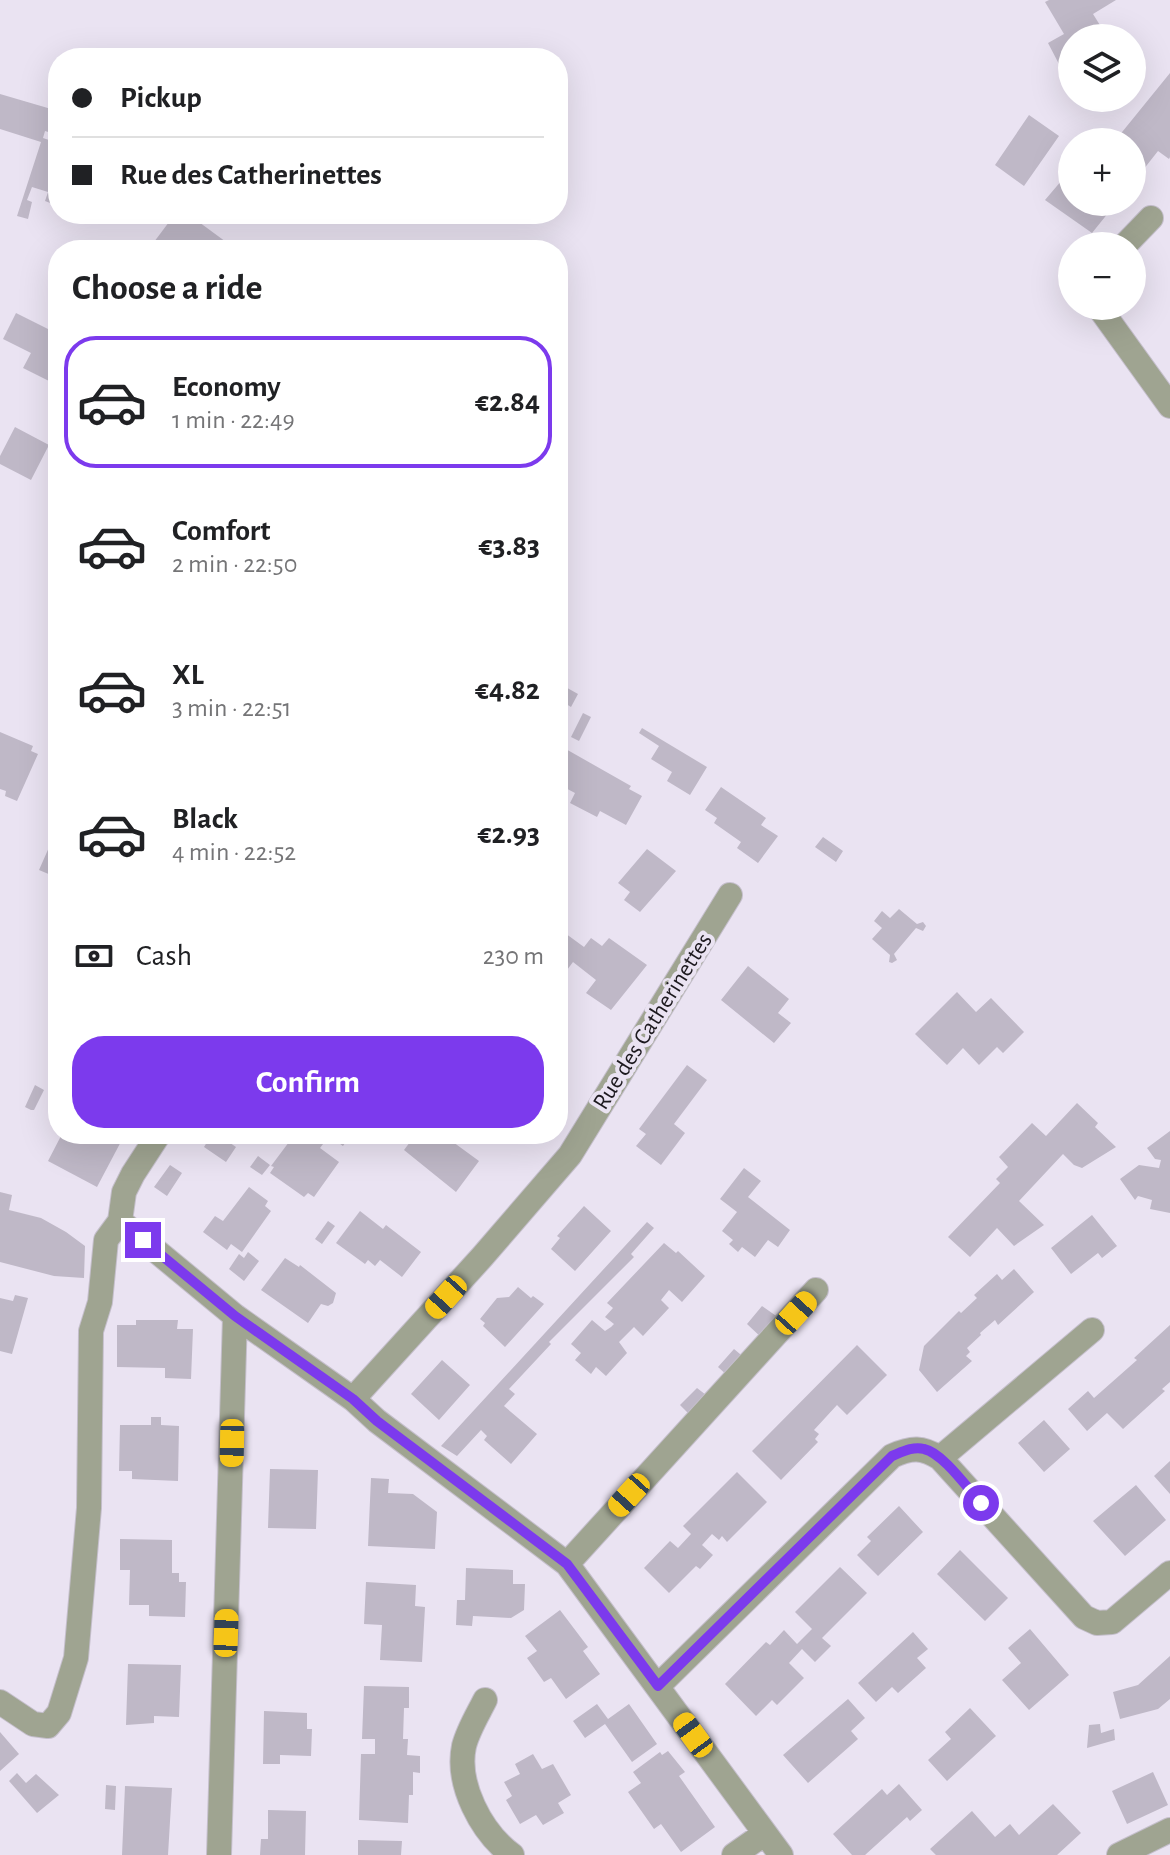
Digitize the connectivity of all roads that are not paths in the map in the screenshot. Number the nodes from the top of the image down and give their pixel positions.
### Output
1 (1151, 218) dead end
2 (1138, 232) edge
3 (1108, 320) edge
4 (1170, 406) edge
5 (730, 895) dead end
6 (153, 1144) edge
7 (120, 1221) junction
8 (816, 1290) dead end
9 (235, 1316) junction
10 (1092, 1330) dead end
11 (353, 1399) junction
12 (940, 1458) junction
13 (567, 1564) junction
14 (1170, 1573) edge
15 (658, 1686) junction
16 (485, 1700) dead end
17 (0, 1702) edge
18 (1170, 1830) edge
19 (764, 1834) junction
20 (219, 1855) edge
21 (512, 1855) edge
22 (734, 1855) edge
23 (781, 1855) edge
24 (1119, 1855) edge

1 - 2 street
3 - 4 street
5 - 11 street, Rue des Catherinettes
6 - 7 street
7 - 9 street
7 - 17 street
8 - 13 street
9 - 11 street
9 - 20 street
10 - 12 street
11 - 13 street
12 - 14 street
12 - 15 street
13 - 15 street
15 - 19 street
16 - 21 street
18 - 24 street
19 - 22 street
19 - 23 street

